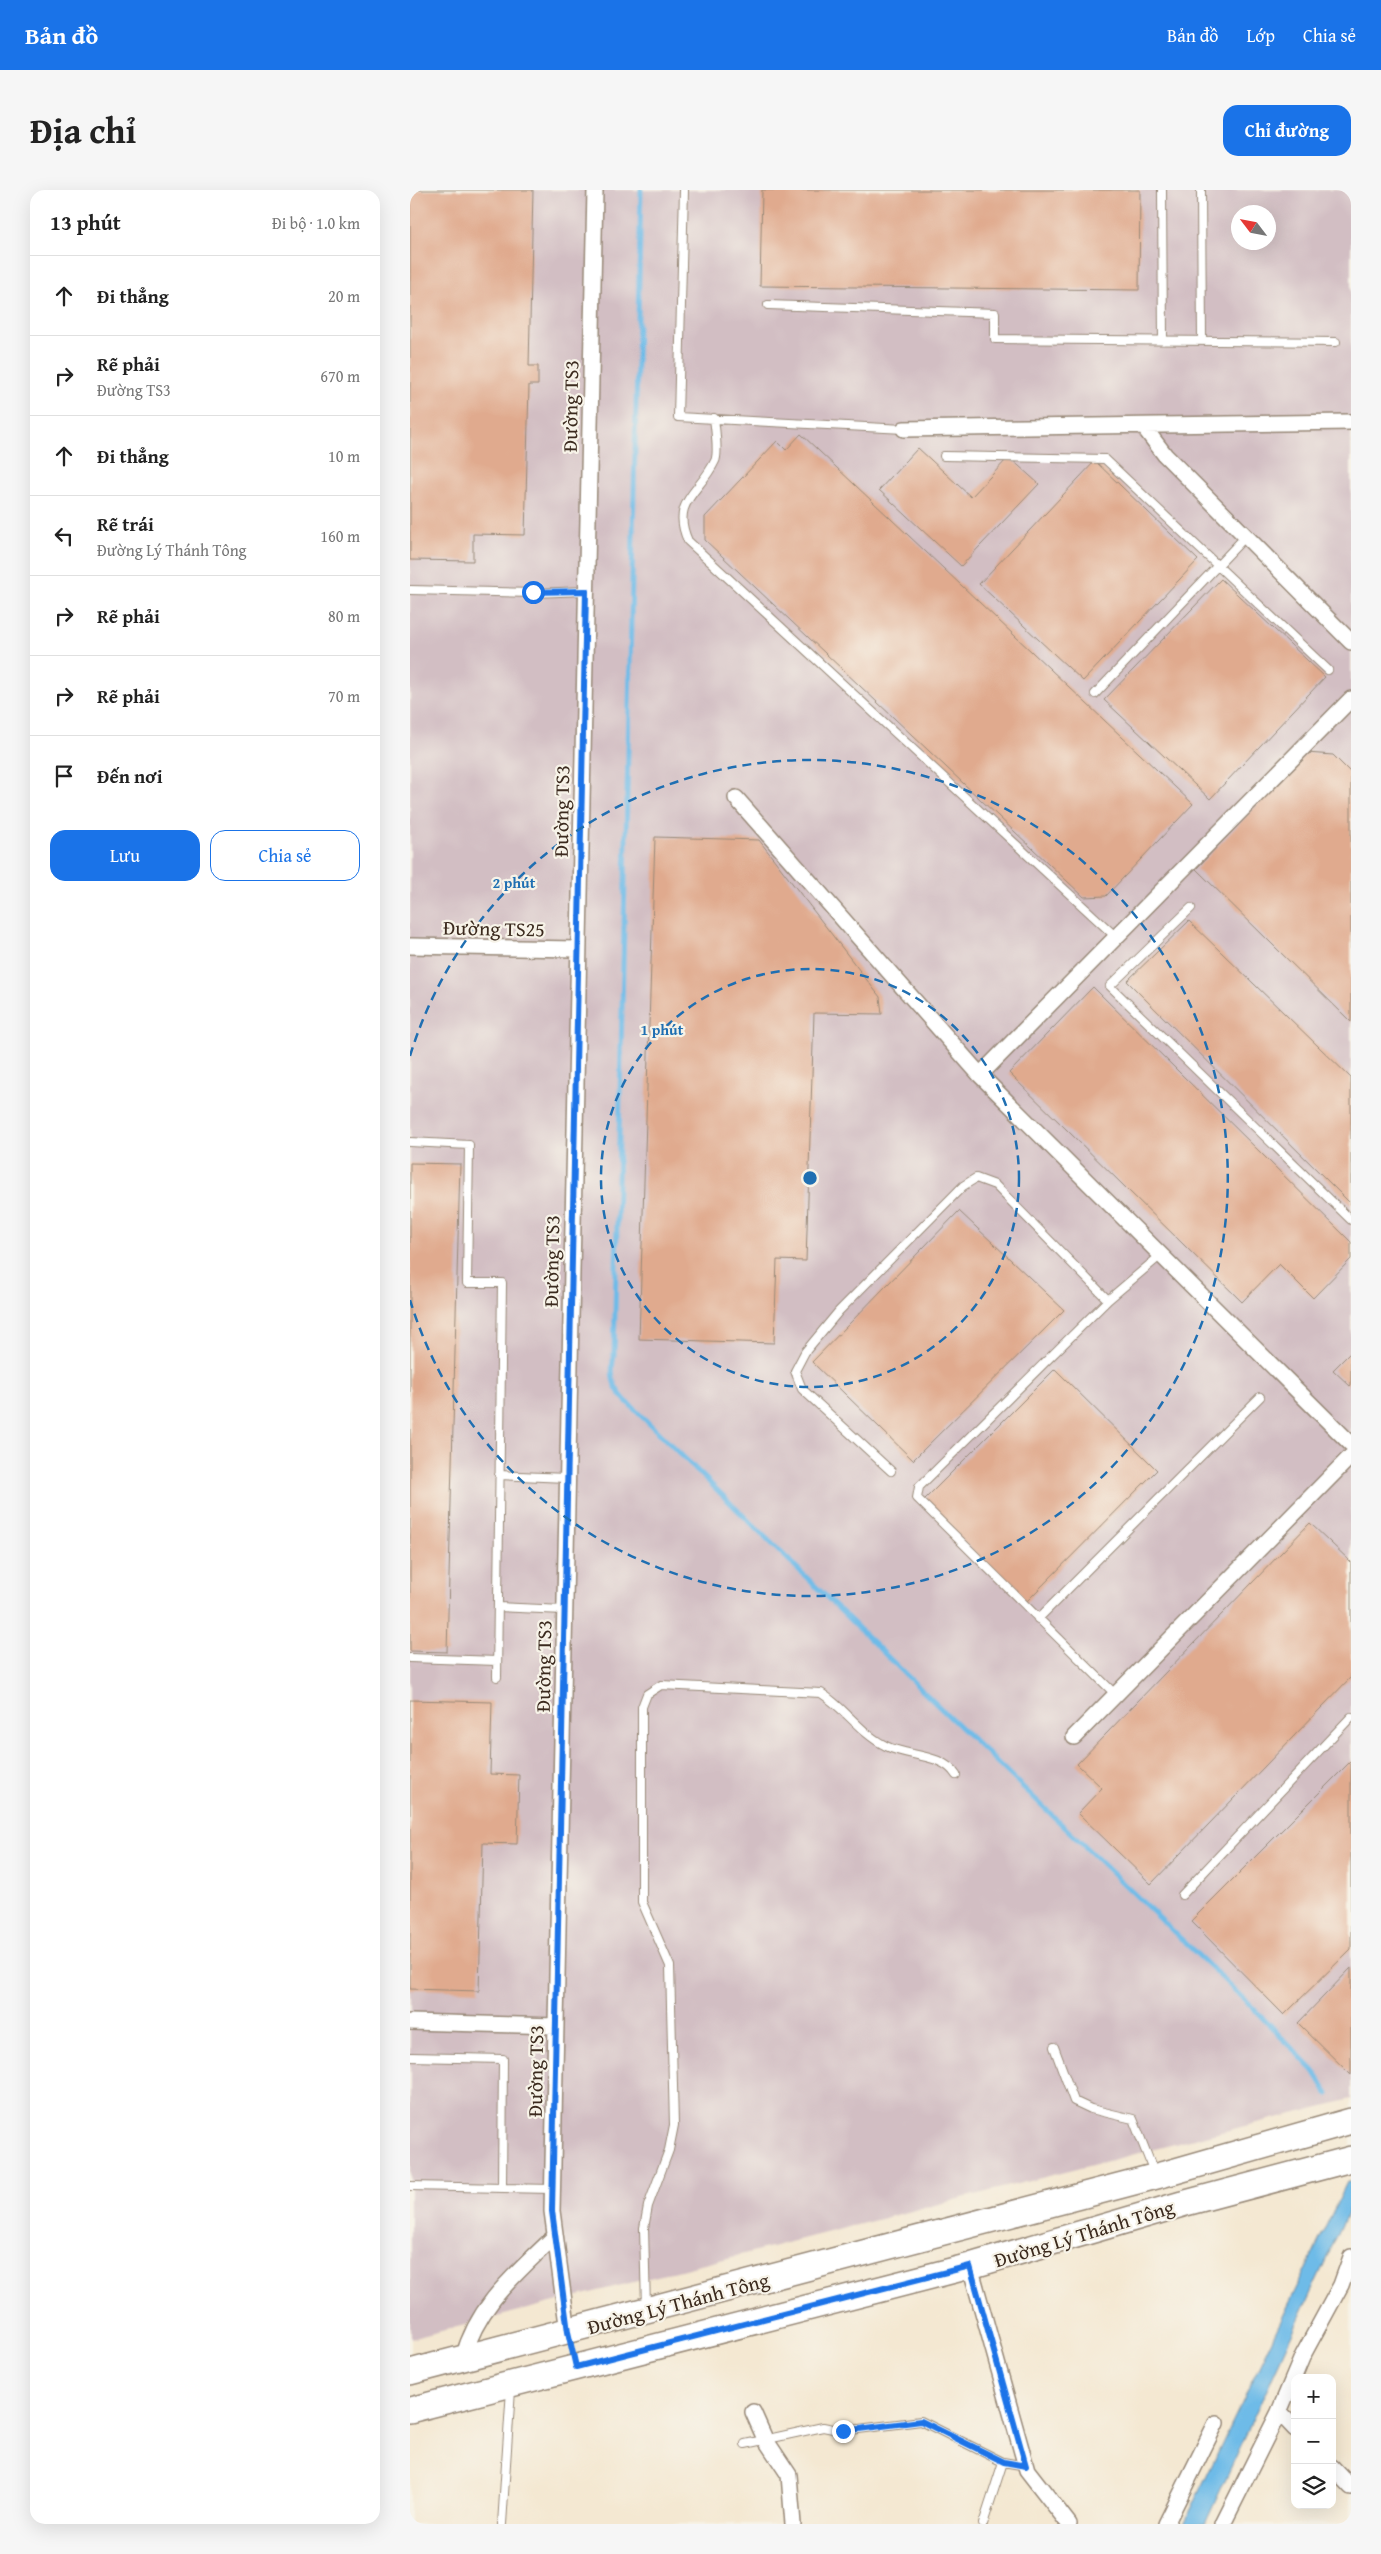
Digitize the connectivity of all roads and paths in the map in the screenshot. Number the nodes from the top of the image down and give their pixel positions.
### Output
1 (595, 190) edge
2 (684, 190) edge
3 (1162, 190) edge
4 (1201, 190) edge
5 (768, 305) dead end
6 (1164, 341) junction
7 (1202, 341) junction
8 (1336, 342) dead end
9 (714, 418) junction
10 (1351, 422) edge
11 (1143, 426) junction
12 (904, 428) joint
13 (944, 456) dead end
14 (1246, 536) junction
15 (1218, 565) junction
16 (410, 590) edge
17 (586, 591) junction
18 (1351, 642) edge
19 (1328, 670) dead end
20 (1095, 694) dead end
21 (1351, 699) edge
22 (736, 798) dead end
23 (1191, 908) dead end
24 (1116, 937) junction
25 (410, 946) edge
26 (577, 949) junction
27 (980, 1076) junction
28 (410, 1142) edge
29 (1351, 1220) edge
30 (1161, 1255) junction
31 (1108, 1300) junction
32 (1260, 1397) dead end
33 (1351, 1444) edge
34 (1351, 1456) edge
35 (891, 1471) dead end
36 (499, 1475) junction
37 (566, 1478) junction
38 (498, 1607) junction
39 (564, 1610) junction
40 (1038, 1619) junction
41 (410, 1658) edge
42 (497, 1661) junction
43 (497, 1677) dead end
44 (1116, 1695) junction
45 (1351, 1716) edge
46 (1074, 1738) dead end
47 (956, 1775) dead end
48 (1182, 1895) dead end
49 (410, 2022) edge
50 (556, 2026) junction
51 (1054, 2047) dead end
52 (410, 2057) edge
53 (1351, 2122) edge
54 (1351, 2159) edge
55 (1164, 2174) junction
56 (410, 2186) edge
57 (502, 2188) junction
58 (552, 2190) junction
59 (1182, 2204) junction
60 (555, 2236) junction
61 (1351, 2257) edge
62 (970, 2266) junction
63 (1346, 2287) edge
64 (646, 2312) junction
65 (568, 2332) junction
66 (463, 2358) junction
67 (576, 2367) junction
68 (410, 2372) edge
69 (511, 2384) junction
70 (410, 2410) edge
71 (753, 2412) dead end
72 (1279, 2412) junction
73 (1216, 2423) dead end
74 (1291, 2425) edge
75 (765, 2439) junction
76 (745, 2444) dead end
77 (1004, 2462) junction
78 (1026, 2466) junction
79 (1336, 2471) edge
80 (1351, 2487) edge
81 (1067, 2523) edge
82 (502, 2524) edge
83 (793, 2524) edge
84 (983, 2524) edge
85 (1166, 2524) edge
86 (1224, 2524) edge

1 - 17 street, Đường TS3
2 - 9 lane
3 - 6 lane
4 - 7 lane
5 - 6 lane
6 - 7 lane
7 - 8 lane
9 - 12 lane
9 - 24 lane
10 - 11 street
11 - 12 street
11 - 14 street
13 - 15 lane
14 - 15 lane
14 - 18 street
15 - 19 lane
15 - 20 lane
16 - 17 lane
17 - 26 street, Đường TS3
21 - 24 street
22 - 27 street
23 - 29 lane
24 - 27 street
25 - 26 street, Đường TS25
26 - 37 street, Đường TS3
27 - 30 street
28 - 36 lane
30 - 31 lane
30 - 33 street
31 - 35 lane
31 - 40 lane
32 - 40 lane
34 - 44 street
36 - 37 lane
36 - 38 lane
37 - 39 street, Đường TS3
38 - 39 lane
38 - 42 lane
39 - 50 street, Đường TS3
40 - 44 lane
41 - 42 lane
42 - 43 lane
44 - 46 street
45 - 48 lane
47 - 64 lane
49 - 50 street
50 - 58 street, Đường TS3
51 - 55 lane
52 - 57 lane
53 - 55 main road, Đường Lý Thánh Tông
54 - 59 main road, Đường Lý Thánh Tông
55 - 59 main road
55 - 64 main road, Đường Lý Thánh Tông
56 - 57 lane
57 - 58 lane
58 - 60 street, Đường TS3
59 - 62 main road, Đường Lý Thánh Tông
60 - 65 street, Đường TS3
60 - 66 street
61 - 63 street
62 - 67 main road, Đường Lý Thánh Tông
62 - 78 street
63 - 72 street
64 - 65 main road, Đường Lý Thánh Tông
65 - 66 main road, Đường Lý Thánh Tông
65 - 67 main road
66 - 68 main road, Đường Lý Thánh Tông
67 - 69 main road, Đường Lý Thánh Tông
69 - 70 main road, Đường Lý Thánh Tông
69 - 82 lane
71 - 75 street
72 - 74 street
72 - 86 street
73 - 85 street
75 - 76 lane
75 - 77 lane
75 - 83 street
77 - 78 lane
77 - 84 lane
78 - 81 street
79 - 80 street

